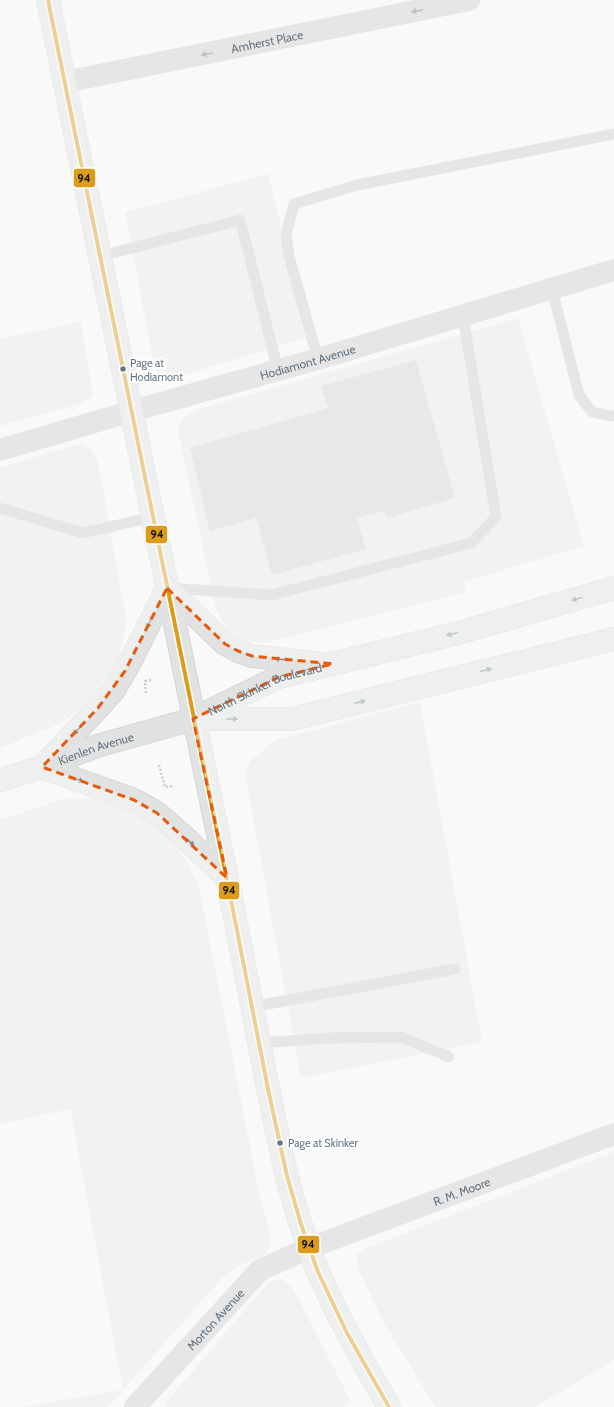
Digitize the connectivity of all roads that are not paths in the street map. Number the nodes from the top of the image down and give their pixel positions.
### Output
1 (48, 0) edge
2 (468, 0) edge
3 (65, 82) junction
4 (614, 134) edge
5 (101, 256) junction
6 (614, 270) edge
7 (552, 289) junction
8 (463, 316) junction
9 (318, 359) junction
10 (278, 370) junction
11 (132, 411) junction
12 (614, 416) edge
13 (0, 450) edge
14 (0, 508) edge
15 (153, 517) junction
16 (167, 588) junction
17 (614, 588) edge
18 (614, 638) edge
19 (333, 664) junction
20 (193, 718) junction
21 (42, 767) junction
22 (0, 780) edge
23 (227, 878) junction
24 (455, 969) dead end
25 (252, 1007) junction
26 (260, 1043) junction
27 (449, 1057) dead end
28 (614, 1134) edge
29 (309, 1248) junction
30 (144, 1404) edge
31 (389, 1407) edge

1 - 3 main road
2 -> 3 street, Amherst Place
3 - 5 main road
4 - 9 lane
5 - 10 lane
5 - 11 main road
6 - 7 street, Hodiamont Avenue
7 - 8 street, Hodiamont Avenue
7 - 12 lane
8 - 9 street, Hodiamont Avenue
8 - 16 lane
9 - 10 street, Hodiamont Avenue
10 - 11 street, Hodiamont Avenue
11 - 13 street, Hodiamont Avenue
11 - 15 main road
14 - 15 lane
15 - 16 main road
19 -> 16 main road
16 - 20 main road
16 -> 21 main road
17 -> 19 main road, North Skinker Boulevard
20 -> 18 main road, North Skinker Boulevard
19 - 20 main road, North Skinker Boulevard
20 - 21 main road, Kienlen Avenue
20 - 23 main road
21 - 22 main road, Kienlen Avenue
21 -> 23 main road
23 - 25 main road
24 - 25 lane
25 - 26 main road
26 - 27 lane
26 - 29 main road
28 - 29 street, R. M. Moore
29 - 30 street, Morton Avenue
29 - 31 main road

